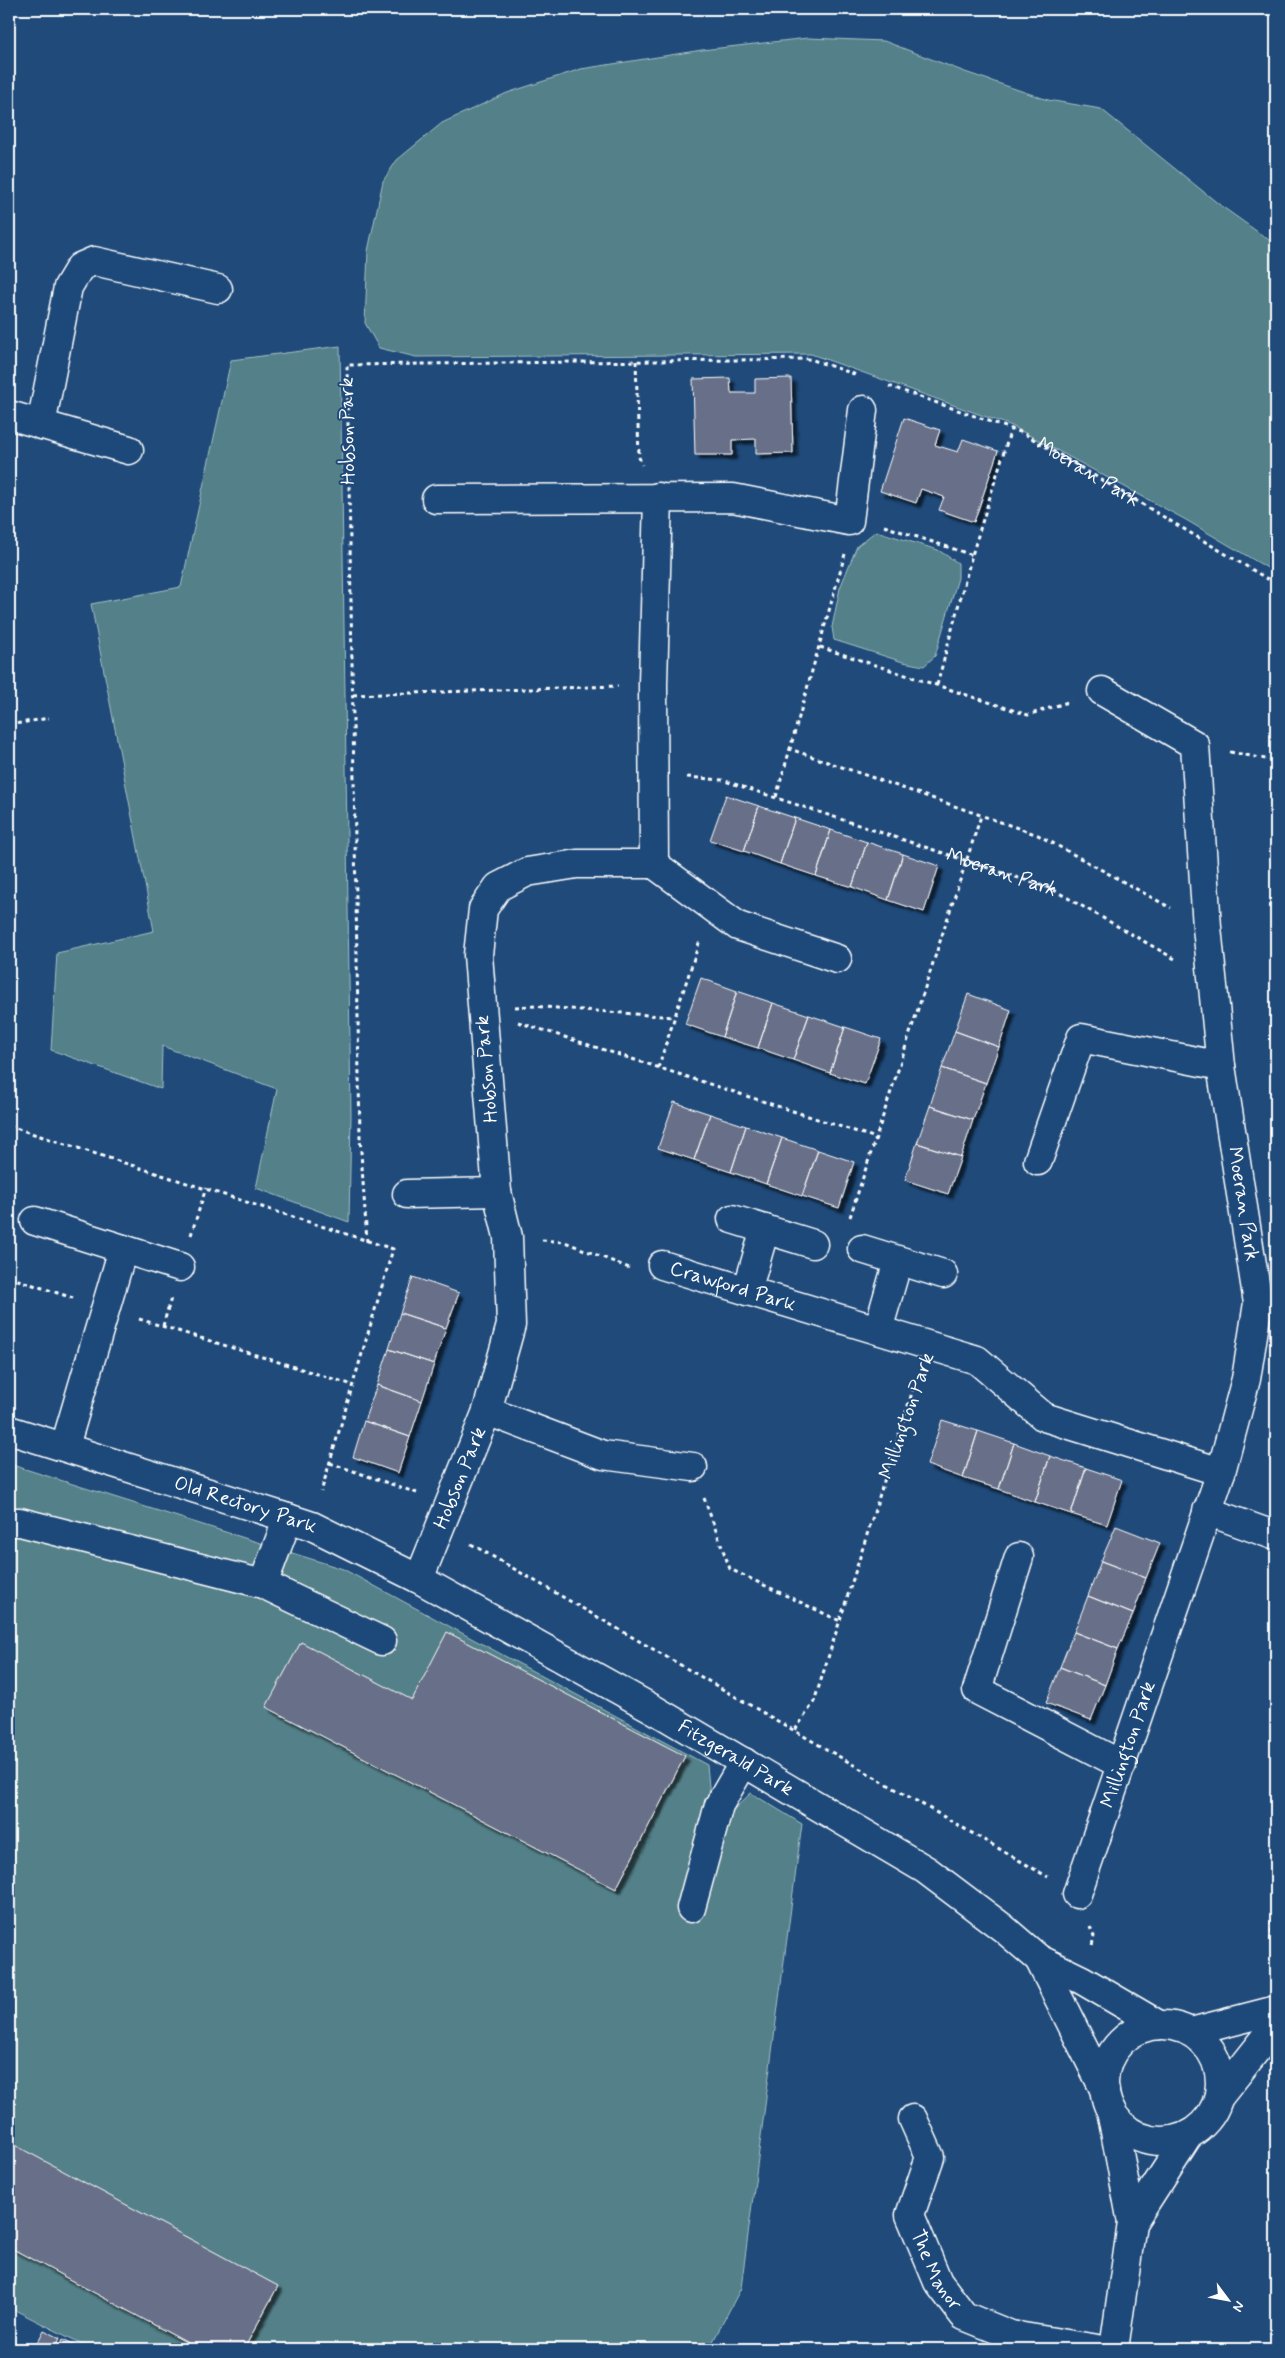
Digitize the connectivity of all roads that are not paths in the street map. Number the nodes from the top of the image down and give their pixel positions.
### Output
1 (218, 289) dead end
2 (863, 410) dead end
3 (9, 416) edge
4 (41, 425) junction
5 (128, 450) dead end
6 (658, 497) junction
7 (436, 499) dead end
8 (1102, 691) road end
9 (654, 864) junction
10 (837, 959) dead end
11 (1221, 1066) junction
12 (1038, 1161) dead end
13 (498, 1192) junction
14 (407, 1194) dead end
15 (732, 1219) dead end
16 (35, 1221) dead end
17 (766, 1229) junction
18 (813, 1244) dead end
19 (123, 1249) junction
20 (862, 1249) dead end
21 (898, 1261) junction
22 (662, 1265) road end
23 (180, 1267) dead end
24 (943, 1274) dead end
25 (747, 1291) junction
26 (878, 1330) junction
27 (927, 1345) joint
28 (487, 1411) junction
29 (9, 1430) edge
30 (65, 1446) junction
31 (693, 1467) road end
32 (1221, 1472) junction
33 (1207, 1511) junction
34 (9, 1522) edge
35 (300, 1522) junction
36 (1276, 1536) edge
37 (1019, 1557) dead end
38 (419, 1579) junction
39 (263, 1584) junction
40 (382, 1641) dead end
41 (744, 1762) junction
42 (1122, 1765) junction
43 (1081, 1886) road end
44 (691, 1908) dead end
45 (1039, 1959) junction
46 (1276, 2010) edge
47 (1158, 2025) junction
48 (1276, 2025) edge
49 (1191, 2032) junction
50 (1219, 2097) junction
51 (1108, 2101) junction
52 (913, 2119) dead end
53 (1188, 2136) junction
54 (1132, 2223) junction
55 (1098, 2349) edge
56 (1114, 2349) edge

1 - 4 street
2 - 6 street
3 - 4 street
4 - 5 street
6 - 7 street
6 - 9 street
8 - 11 street, Moeran Park
9 - 10 street
9 - 13 street, Hobson Park
11 - 12 street
11 - 32 street, Moeran Park
13 - 14 street
13 - 28 street, Hobson Park
15 - 17 street
16 - 19 street
17 - 18 street
17 - 25 street
19 - 23 street
19 - 30 street
20 - 21 street
21 - 24 street
21 - 26 street
22 - 25 street, Crawford Park
25 - 26 street, Crawford Park
26 - 27 street, Crawford Park
27 - 32 street, Millington Park
28 - 31 street
28 - 38 street, Hobson Park
29 - 30 street, Old Rectory Park
30 - 35 street, Old Rectory Park
32 - 33 street, Moeran Park
33 - 36 street
33 - 42 street, Millington Park
34 - 39 street
35 - 38 street, Old Rectory Park
35 - 39 street
37 - 42 street
38 - 41 street, Fitzgerald Park
39 - 40 street
41 - 44 street
41 - 45 street, Fitzgerald Park
42 - 43 street, Millington Park
45 - 47 street, Fitzgerald Park
45 - 51 street, Fitzgerald Park
46 - 49 street
47 - 49 street
47 - 51 street
48 - 50 street
49 - 50 street
50 - 53 street
51 - 53 street
51 - 54 street
52 - 55 street, The Manor
53 - 54 street
54 - 56 street

